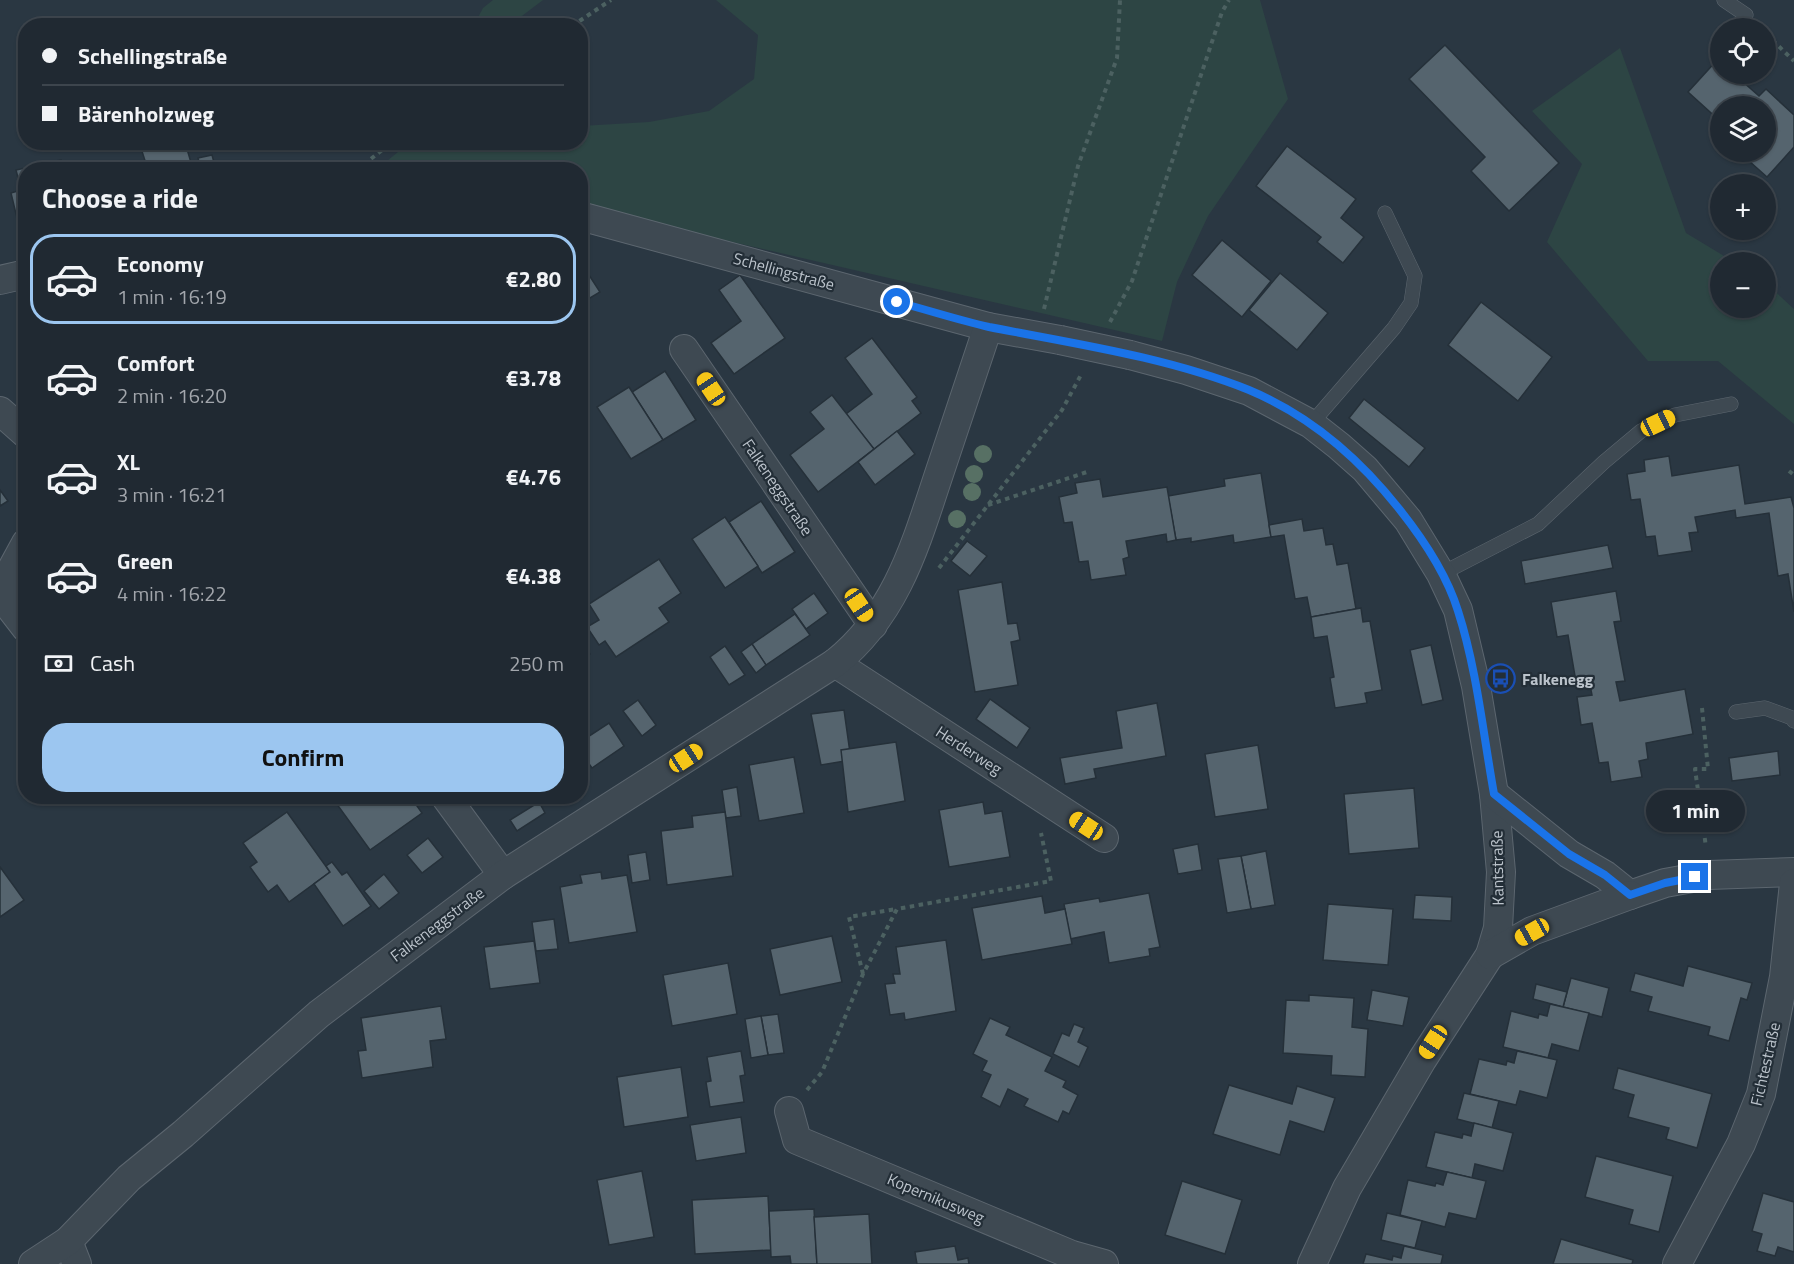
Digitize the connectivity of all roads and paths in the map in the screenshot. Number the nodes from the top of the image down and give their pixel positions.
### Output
1 (611, 0) edge
2 (1120, 0) edge
3 (1724, 0) edge
4 (1746, 15) dead end
5 (584, 18) edge
6 (1776, 44) edge
7 (1794, 61) edge
8 (382, 150) edge
9 (367, 162) edge
10 (1385, 213) dead end
11 (588, 218) edge
12 (18, 276) edge
13 (0, 280) edge
14 (1043, 314) dead end
15 (988, 327) junction
16 (684, 349) dead end
17 (1731, 404) dead end
18 (0, 411) edge
19 (1311, 424) junction
20 (18, 427) edge
21 (1090, 471) dead end
22 (1789, 471) dead end
23 (1794, 475) edge
24 (987, 506) dead end
25 (18, 555) edge
26 (1441, 574) junction
27 (4, 577) edge
28 (18, 618) edge
29 (873, 625) junction
30 (835, 663) junction
31 (1702, 708) dead end
32 (1736, 712) dead end
33 (1794, 721) edge
34 (1033, 792) junction
35 (1494, 794) junction
36 (451, 804) edge
37 (1104, 838) dead end
38 (1794, 872) edge
39 (502, 875) junction
40 (1709, 875) junction
41 (1794, 883) edge
42 (1630, 895) junction
43 (897, 909) junction
44 (1490, 955) junction
45 (863, 974) junction
46 (789, 1111) joint
47 (73, 1252) edge
48 (33, 1264) edge
49 (1104, 1264) edge
50 (1312, 1264) edge
51 (1677, 1264) edge

1 - 5 path
2 - 14 path
3 - 4 lane
6 - 7 path
8 - 9 path
10 - 19 lane
11 - 15 street, Schellingstraße
12 - 13 street
15 - 19 street, Kantstraße, bridge
15 - 29 street, Falkeneggstraße
16 - 29 street, Falkeneggstraße
17 - 26 lane
18 - 20 street
19 - 26 street, Kantstraße
21 - 24 path
22 - 23 path
25 - 27 street
26 - 35 street, Kantstraße
27 - 28 street
29 - 30 street, Falkeneggstraße
30 - 34 street, Herderweg
30 - 39 street, Falkeneggstraße
31 - 40 path
32 - 33 lane
34 - 37 street, Herderweg
34 - 43 path
35 - 42 street
35 - 44 street, Kantstraße
36 - 39 street
38 - 40 street
39 - 47 street, Falkeneggstraße
40 - 42 street
41 - 51 street, Fichtestraße
42 - 44 street
43 - 45 path
43 - 45 path
44 - 50 street, Kantstraße
45 - 46 path
46 - 49 street, Kopernikusweg
47 - 48 street, Falkeneggstraße

